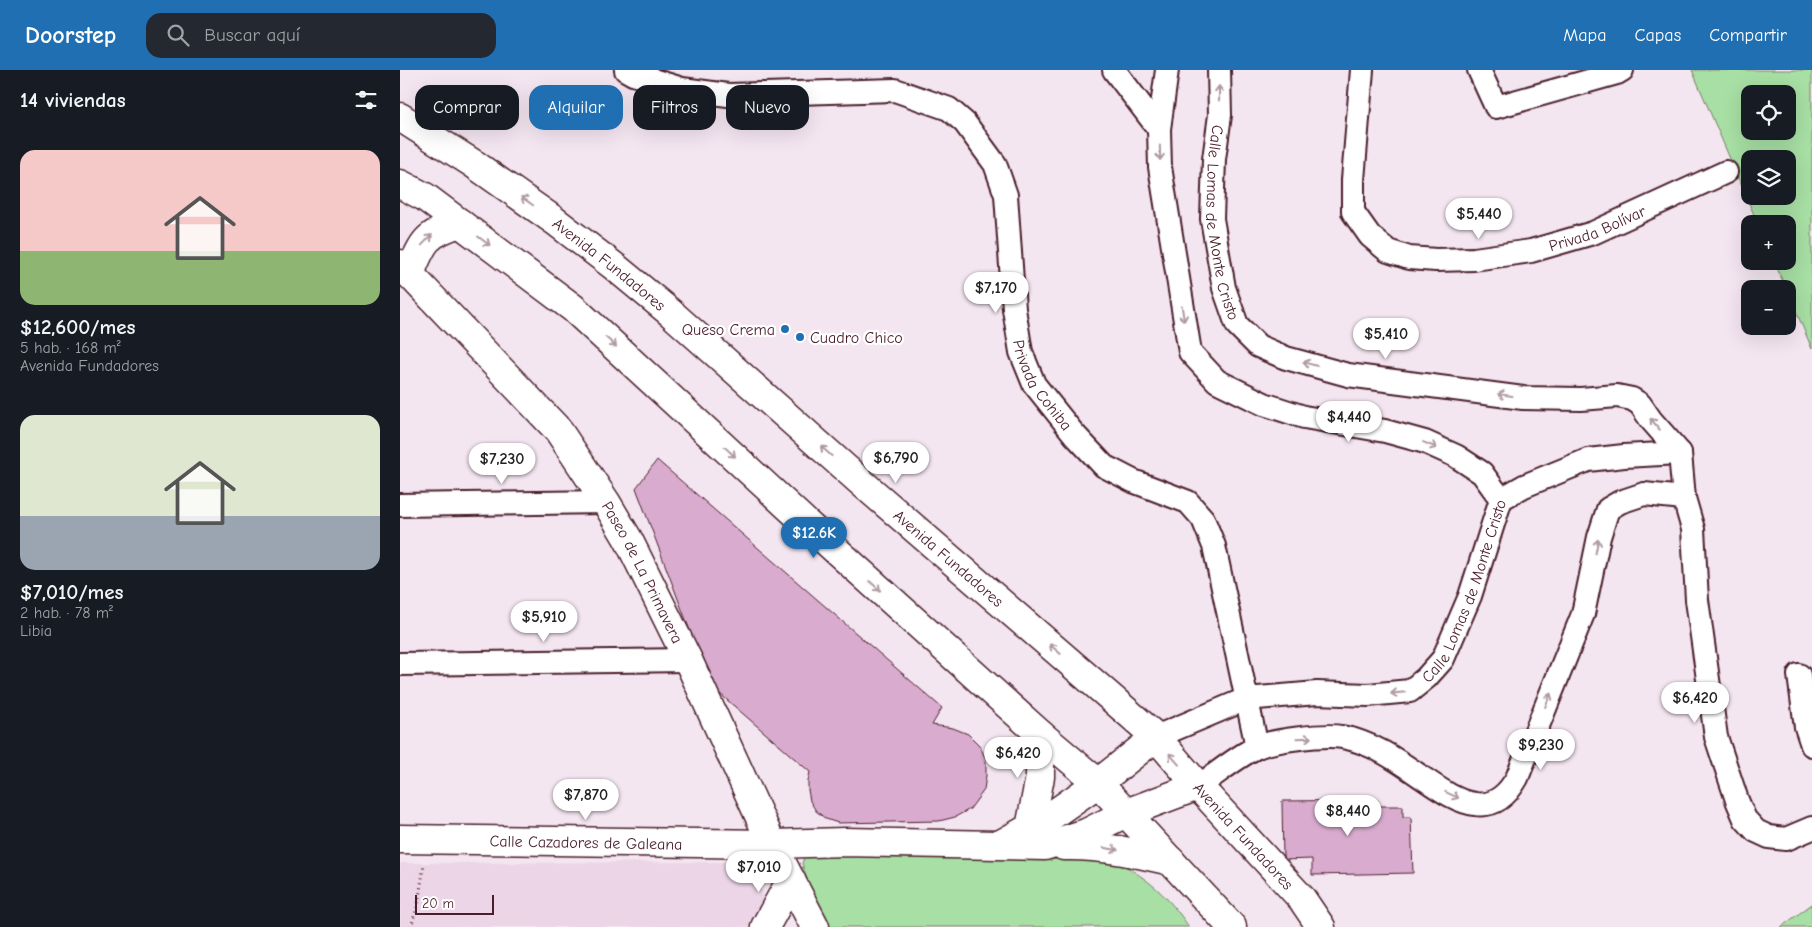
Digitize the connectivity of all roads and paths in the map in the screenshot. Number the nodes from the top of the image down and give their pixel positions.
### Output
1 (626, 70) edge
2 (1114, 70) edge
3 (1167, 70) edge
4 (1219, 70) edge
5 (1362, 70) edge
6 (1479, 70) edge
7 (1622, 70) edge
8 (400, 117) edge
9 (1159, 129) junction
10 (1726, 172) dead end
11 (408, 194) edge
12 (460, 223) junction
13 (405, 269) edge
14 (1680, 453) junction
15 (1684, 498) junction
16 (1501, 499) junction
17 (606, 502) junction
18 (400, 505) edge
19 (688, 660) junction
20 (400, 664) edge
21 (1799, 675) dead end
22 (1246, 699) junction
23 (1040, 734) junction
24 (1156, 737) junction
25 (1812, 745) edge
26 (1257, 747) junction
27 (1098, 784) junction
28 (1198, 786) junction
29 (1126, 813) junction
30 (1812, 828) edge
31 (1038, 837) junction
32 (400, 839) edge
33 (428, 840) junction
34 (772, 844) junction
35 (1171, 861) junction
36 (791, 880) junction
37 (411, 927) edge
38 (764, 927) edge
39 (815, 927) edge
40 (1232, 927) edge
41 (1321, 927) edge

1 - 22 street, Privada Cohiba
2 - 9 street
3 - 9 street, Calle Lomas de Monte Cristo
14 -> 4 street, Calle Lomas de Monte Cristo
5 - 10 street, Privada Bolívar
6 - 7 street
24 -> 8 main road, Avenida Fundadores
9 -> 16 street, Calle Lomas de Monte Cristo
11 - 12 main road
13 -> 12 main road
12 -> 23 main road
13 - 17 main road, Paseo de La Primavera
14 - 15 street
14 - 16 street
26 -> 15 street
15 - 30 street
16 -> 22 street, Calle Lomas de Monte Cristo
17 - 18 street
17 - 19 main road, Paseo de La Primavera
19 - 20 street
19 - 34 main road, Paseo de La Primavera
21 - 25 street
22 - 24 street, Calle Lomas de Monte Cristo
22 - 26 street, Privada Cohiba
23 - 27 main road
23 - 31 main road
24 - 27 main road
28 -> 24 main road, Avenida Fundadores
26 - 28 street
27 - 29 main road
27 - 31 main road
28 - 29 main road
28 - 41 main road, Avenida Fundadores
29 - 31 main road
29 - 35 main road
31 - 34 main road, Calle Cazadores de Galeana
31 -> 35 main road, Calle Cazadores de Galeana
32 - 33 main road, Calle Cazadores de Galeana
33 - 34 main road, Calle Cazadores de Galeana
33 - 37 path
34 - 36 main road, Paseo de La Primavera
35 - 40 main road
36 - 38 main road
36 - 39 main road, Paseo de La Primavera

